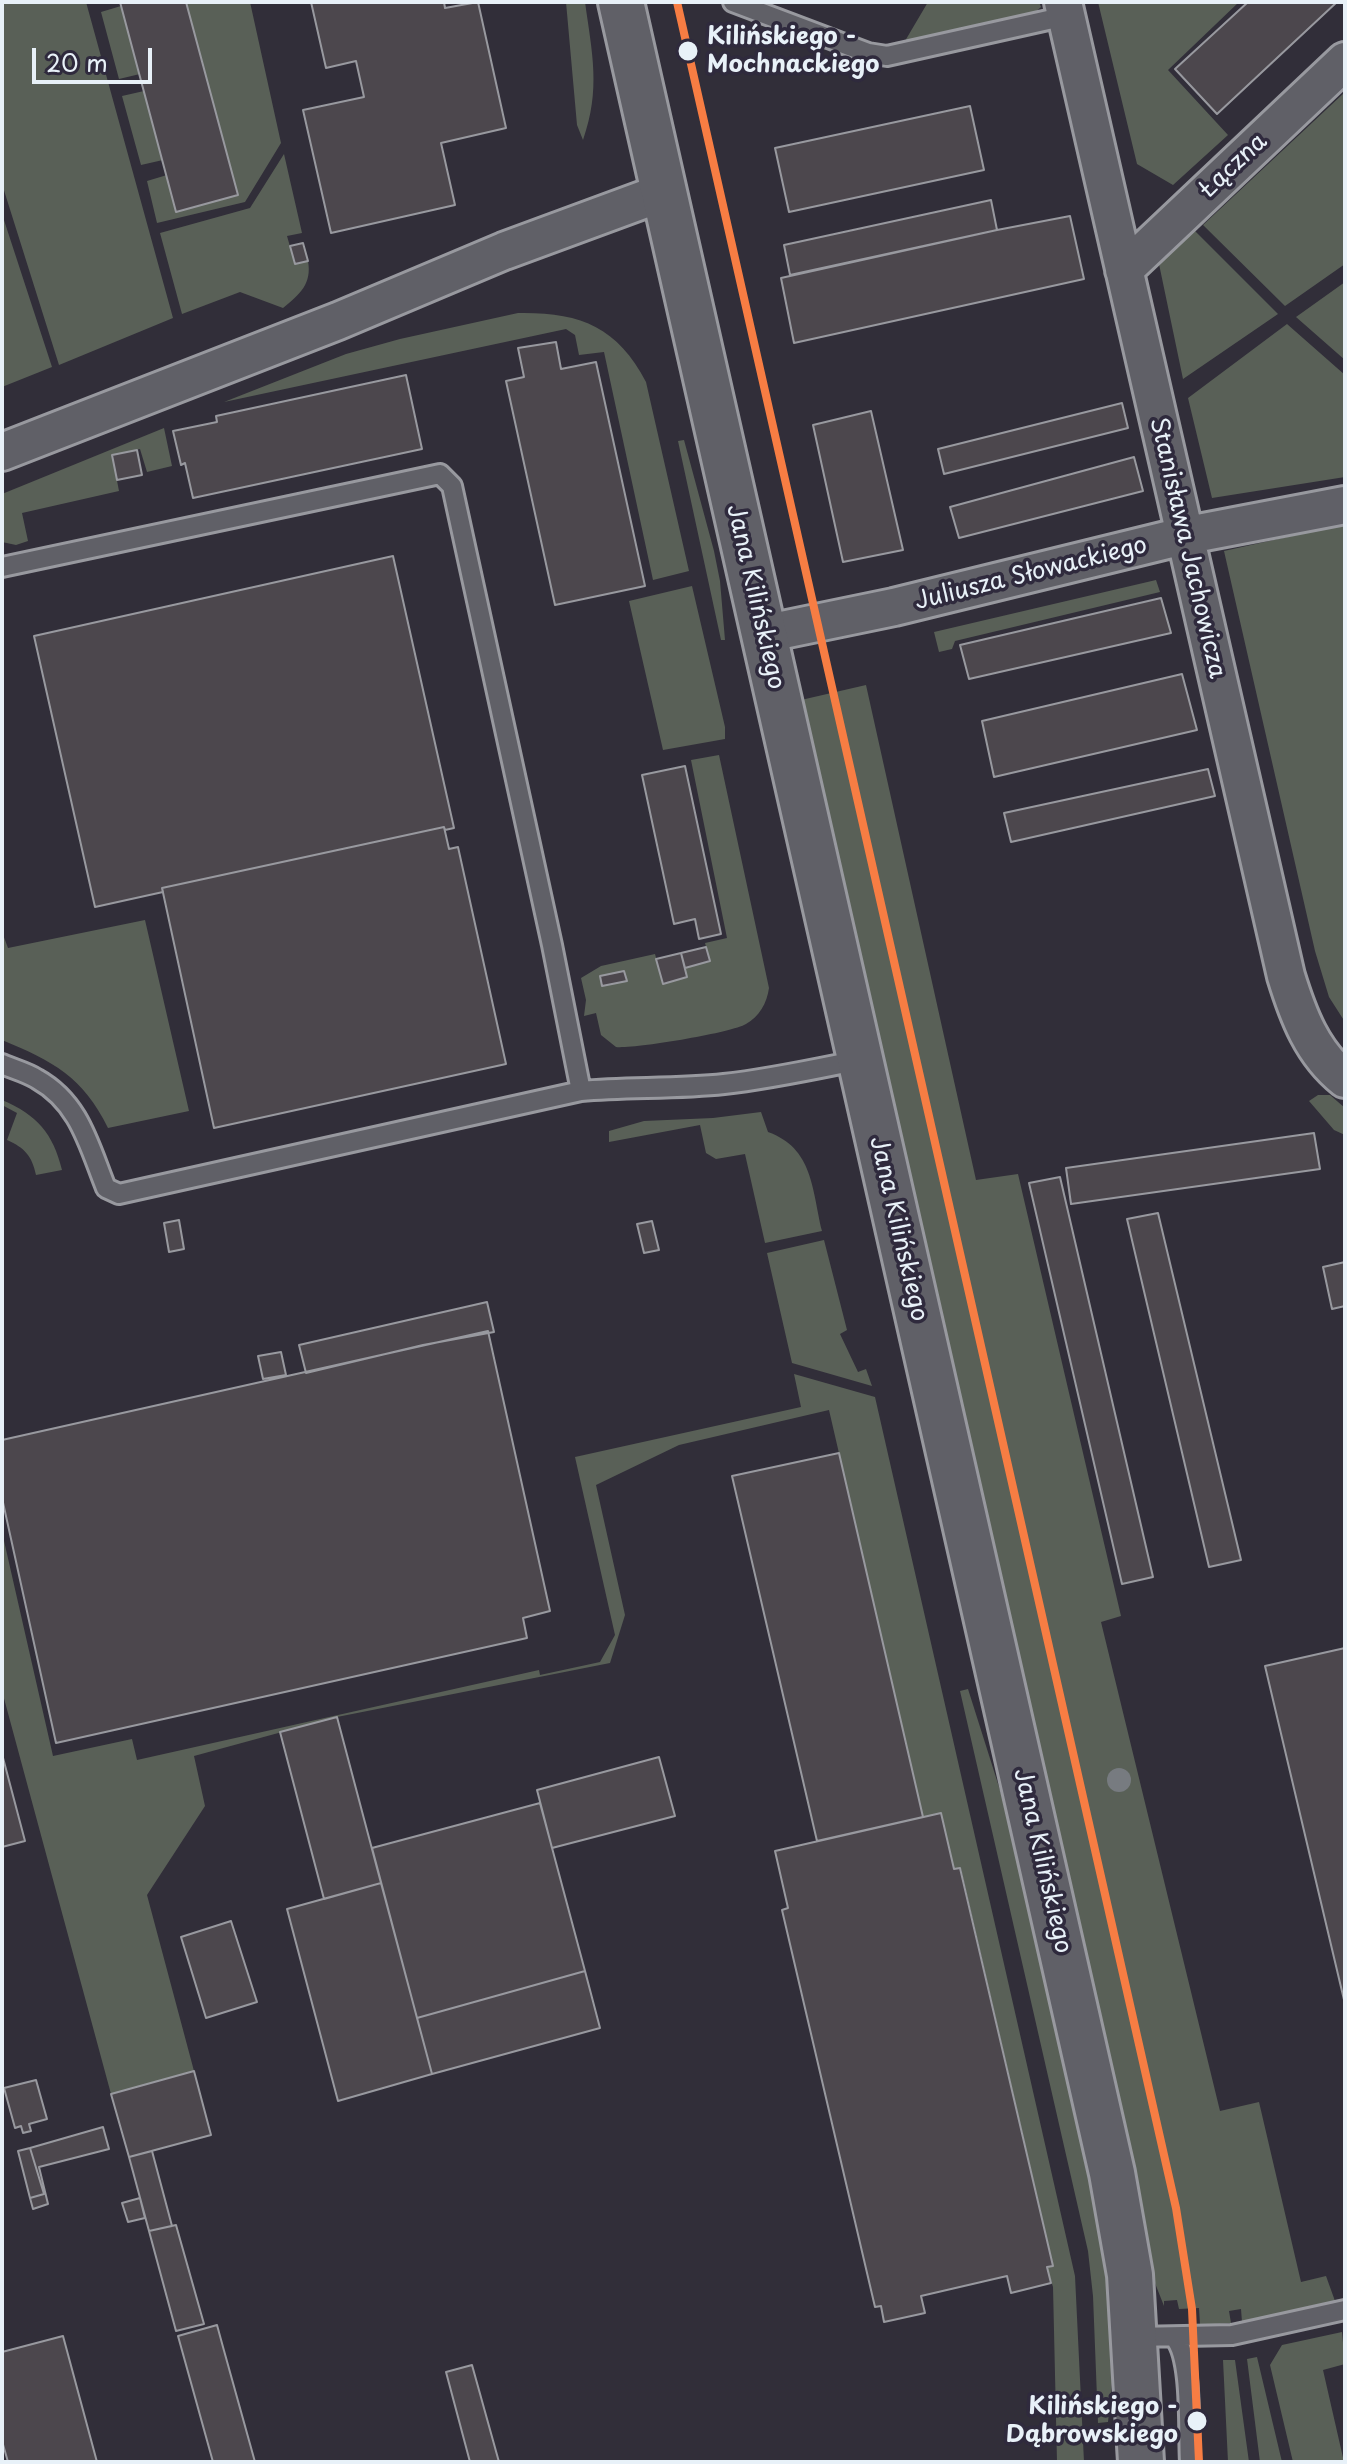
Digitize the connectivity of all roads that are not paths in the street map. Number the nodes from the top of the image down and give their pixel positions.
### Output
1 (621, 2) edge
2 (733, 2) edge
3 (1064, 9) edge
4 (1345, 61) edge
5 (664, 192) junction
6 (1124, 270) junction
7 (2, 452) edge
8 (1345, 505) edge
9 (1183, 536) junction
10 (2, 567) edge
11 (763, 634) junction
12 (860, 1060) junction
13 (2, 1064) edge
14 (1345, 1079) edge
15 (581, 1091) junction
16 (1345, 2310) edge
17 (1154, 2337) junction
18 (1141, 2462) edge
19 (1190, 2462) edge

1 - 5 street, Jana Kilińskiego
2 - 3 lane
3 - 6 street, Stanisława Jachowicza
4 - 6 street, Łączna
5 - 7 street
5 - 11 street, Jana Kilińskiego
6 - 9 street, Stanisława Jachowicza
8 - 9 street, Juliusza Słowackiego
9 - 11 street, Juliusza Słowackiego
9 - 14 street, Stanisława Jachowicza
10 - 15 lane
11 - 12 street, Jana Kilińskiego
12 - 15 lane
12 - 17 street, Jana Kilińskiego
13 - 15 lane
16 - 17 lane
17 - 18 street, Jana Kilińskiego
17 - 19 lane

